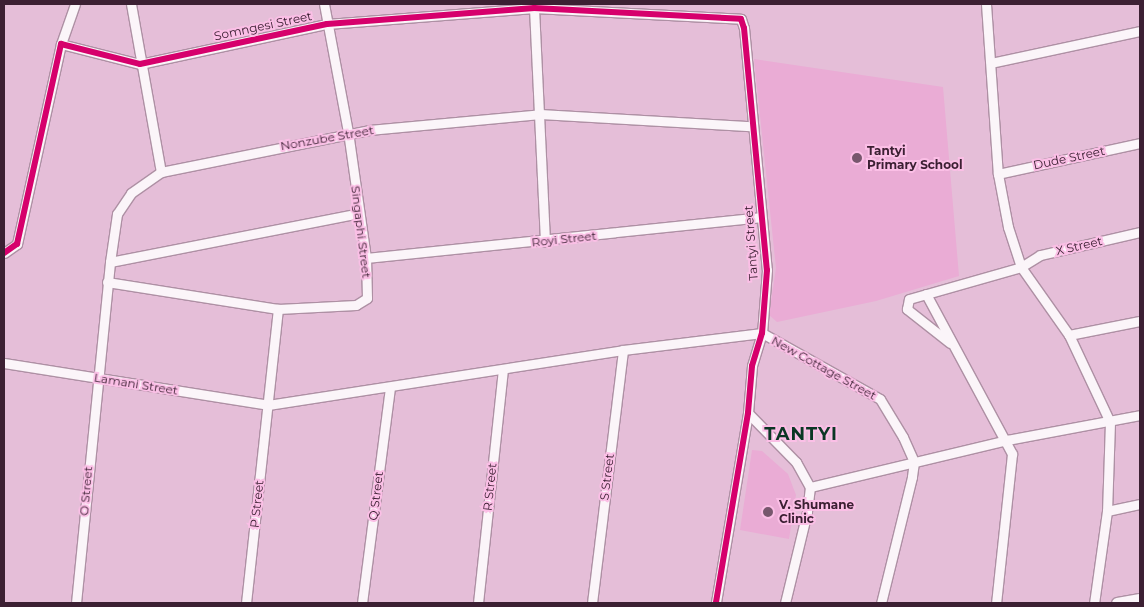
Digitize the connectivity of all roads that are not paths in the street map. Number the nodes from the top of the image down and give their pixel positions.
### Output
1 (74, 4) edge
2 (131, 4) edge
3 (324, 4) edge
4 (986, 4) edge
5 (529, 7) edge
6 (327, 24) junction
7 (744, 28) joint
8 (1140, 31) edge
9 (61, 44) junction
10 (991, 62) junction
11 (140, 64) junction
12 (540, 114) junction
13 (752, 126) junction
14 (348, 132) junction
15 (1140, 143) edge
16 (161, 172) junction
17 (998, 174) junction
18 (359, 213) junction
19 (760, 218) junction
20 (1140, 232) edge
21 (545, 242) junction
22 (4, 253) edge
23 (366, 258) junction
24 (110, 262) junction
25 (1021, 267) junction
26 (107, 282) junction
27 (926, 294) junction
28 (278, 309) junction
29 (1140, 320) edge
30 (762, 333) junction
31 (1069, 335) junction
32 (954, 346) junction
33 (622, 350) junction
34 (4, 363) edge
35 (502, 370) junction
36 (97, 378) junction
37 (390, 388) junction
38 (268, 405) junction
39 (748, 413) junction
40 (1140, 415) edge
41 (1110, 422) junction
42 (1007, 440) junction
43 (914, 462) junction
44 (810, 487) junction
45 (1140, 504) edge
46 (1107, 511) junction
47 (1140, 599) edge
48 (76, 603) edge
49 (246, 603) edge
50 (362, 603) edge
51 (478, 603) edge
52 (592, 603) edge
53 (716, 603) edge
54 (785, 603) edge
55 (882, 603) edge
56 (996, 603) edge
57 (1094, 603) edge
58 (1117, 603) edge

1 - 9 street
2 - 11 street
3 - 6 street, Singaphi Street
4 - 10 street
5 - 6 street, Somngesi Street
5 - 7 street, Somngesi Street
5 - 12 street
6 - 11 street, Somngesi Street
6 - 14 street, Singaphi Street
7 - 13 street, Tantyi Street
8 - 10 street
9 - 11 street
9 - 22 street
10 - 17 street
11 - 16 street
12 - 13 street, Nonzube Street
12 - 14 street, Nonzube Street
12 - 21 street
13 - 19 street, Tantyi Street
14 - 16 street, Nonzube Street
14 - 18 street, Singaphi Street
15 - 17 street, Dude Street
16 - 24 street, Nonzube Street
17 - 25 street
18 - 23 street, Singaphi Street
18 - 24 street
19 - 21 street, Royi Street
19 - 30 street, Tantyi Street
20 - 25 street, X Street
21 - 23 street, Royi Street
23 - 28 street, Singaphi Street
24 - 26 street, Nonzube Street
25 - 27 street, X Street
25 - 31 street
26 - 28 street, Singaphi Street
26 - 36 street, Nonzube Street
27 - 32 street
27 - 32 street, X Street
28 - 38 street, P Street
29 - 31 street
30 - 33 street, Lamani Street
30 - 39 street, Tantyi Street
30 - 43 street, New Cottage Street
31 - 41 street
32 - 42 street
33 - 35 street, Lamani Street
33 - 52 street, S Street
34 - 36 street, Lamani Street
35 - 37 street, Lamani Street
35 - 51 street, R Street
36 - 38 street, Lamani Street
36 - 48 street, O Street
37 - 38 street, Lamani Street
37 - 50 street, Q Street
38 - 49 street, P Street
39 - 44 street
39 - 53 street, Tantyi Street
40 - 41 street
41 - 42 street
41 - 46 street
42 - 43 street
42 - 56 street
43 - 44 street
43 - 55 street
44 - 54 street
45 - 46 street
46 - 57 street
47 - 58 street

